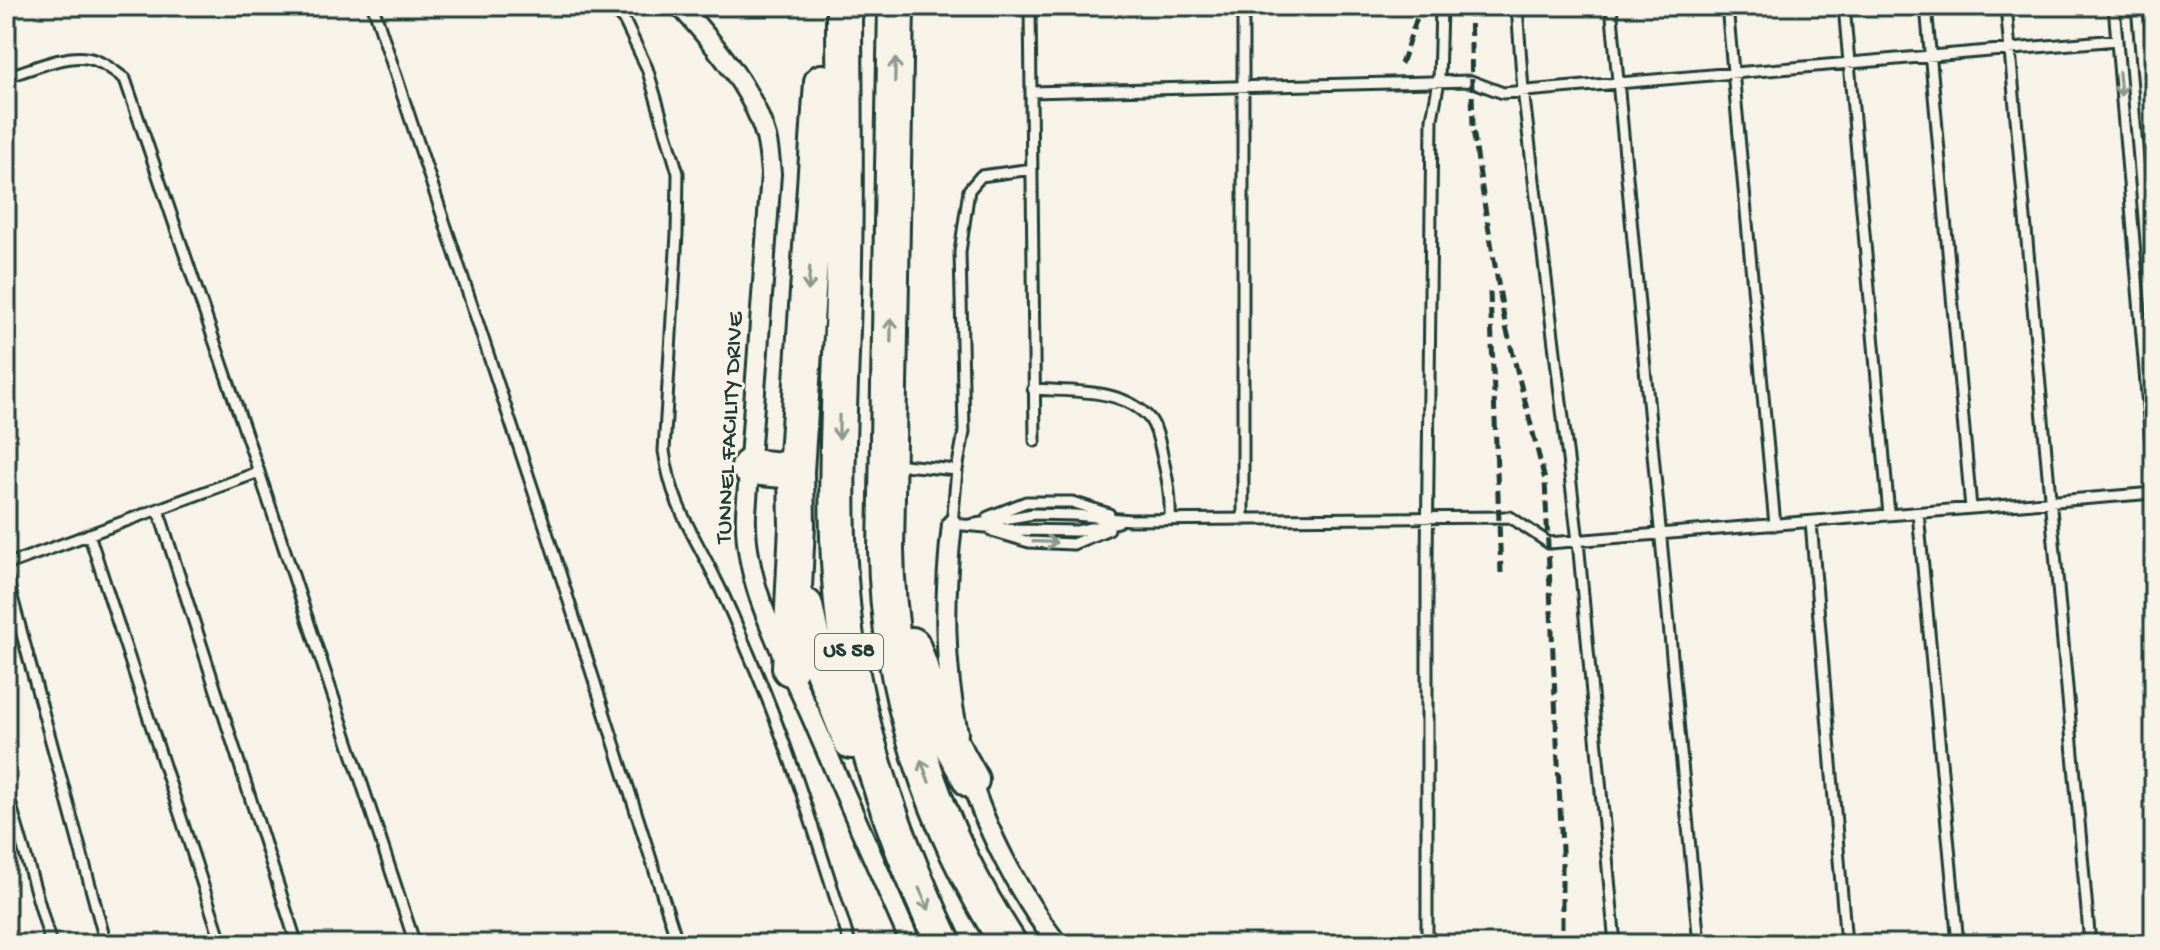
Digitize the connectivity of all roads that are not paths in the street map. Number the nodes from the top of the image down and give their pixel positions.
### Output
1 (373, 6) edge
2 (611, 6) edge
3 (680, 6) edge
4 (820, 6) edge
5 (844, 6) edge
6 (896, 6) edge
7 (1030, 6) edge
8 (1243, 6) edge
9 (1441, 6) edge
10 (1517, 6) edge
11 (1611, 6) edge
12 (1727, 6) edge
13 (1844, 6) edge
14 (1926, 6) edge
15 (2006, 6) edge
16 (2114, 6) edge
17 (2137, 6) edge
18 (2117, 40) junction
19 (2010, 49) junction
20 (1930, 56) junction
21 (823, 62) junction
22 (1849, 63) junction
23 (1733, 73) junction
24 (6, 77) edge
25 (1439, 81) junction
26 (1618, 82) junction
27 (1244, 87) junction
28 (1523, 90) junction
29 (1031, 92) junction
30 (1032, 169) junction
31 (2154, 205) edge
32 (840, 349) junction
33 (1033, 389) junction
34 (1035, 441) dead end
35 (888, 464) junction
36 (749, 467) junction
37 (957, 470) junction
38 (796, 471) junction
39 (259, 472) junction
40 (2154, 478) edge
41 (2154, 493) edge
42 (2050, 502) junction
43 (1971, 508) junction
44 (158, 509) junction
45 (1918, 513) junction
46 (1889, 515) junction
47 (1130, 520) junction
48 (1170, 520) junction
49 (1243, 520) junction
50 (1428, 520) junction
51 (1811, 522) junction
52 (961, 524) junction
53 (1775, 525) junction
54 (797, 526) junction
55 (89, 534) junction
56 (1662, 534) junction
57 (1578, 541) junction
58 (6, 565) edge
59 (6, 575) edge
60 (790, 668) junction
61 (6, 788) edge
62 (974, 792) junction
63 (900, 844) junction
64 (51, 944) edge
65 (106, 944) edge
66 (222, 944) edge
67 (297, 944) edge
68 (415, 944) edge
69 (678, 944) edge
70 (850, 944) edge
71 (911, 944) edge
72 (944, 944) edge
73 (1009, 944) edge
74 (1058, 944) edge
75 (1427, 944) edge
76 (1615, 944) edge
77 (1699, 944) edge
78 (1846, 944) edge
79 (1958, 944) edge
80 (2090, 944) edge

1 - 69 lane
2 - 70 lane
3 - 36 street, TUNNEL FACILITY DRIVE
4 - 21 highway, US 58
5 - 32 highway
35 -> 6 highway, US 58
7 - 29 lane
8 - 27 lane
9 - 25 lane
10 - 28 lane
11 - 26 lane
12 - 23 lane
13 - 22 lane
14 - 20 lane
15 - 19 lane
16 - 18 lane
17 - 31 lane
18 - 19 lane
18 -> 40 lane
19 - 20 lane
19 - 42 lane
20 - 22 lane
20 - 43 lane
21 - 32 highway, US 58
21 -> 38 highway
22 - 23 lane
22 - 46 lane
23 - 26 lane
23 - 53 lane
24 - 39 lane
25 - 27 lane
25 - 28 lane
25 - 50 lane
26 - 28 lane
26 - 56 lane
27 - 29 lane
27 - 49 lane
28 - 57 lane
29 - 30 lane
30 - 33 lane
30 - 37 lane
32 -> 63 highway, US 58
33 - 34 lane
33 - 48 lane
35 - 37 lane
35 - 62 highway
73 -> 35 highway, US 58
36 - 38 highway
36 - 60 street, TUNNEL FACILITY DRIVE
37 - 52 lane
38 - 54 highway
39 - 44 lane
39 - 68 lane
41 - 42 lane
42 - 43 lane
42 - 80 lane
43 - 45 lane
44 - 55 lane
44 - 67 lane
45 - 46 lane
45 - 79 lane
46 - 51 lane
47 - 48 lane
47 - 52 lane
52 -> 47 lane
48 - 49 lane
49 - 50 lane
50 - 57 lane
50 - 75 lane
51 - 53 lane
51 - 78 lane
52 - 62 street
53 - 56 lane
54 - 60 highway
54 - 63 highway
55 - 58 lane
55 - 66 lane
56 - 57 lane
56 - 77 lane
57 - 76 lane
59 - 65 lane
60 - 71 street, TUNNEL FACILITY DRIVE
61 - 64 lane
62 - 74 street
63 -> 72 highway, US 58

